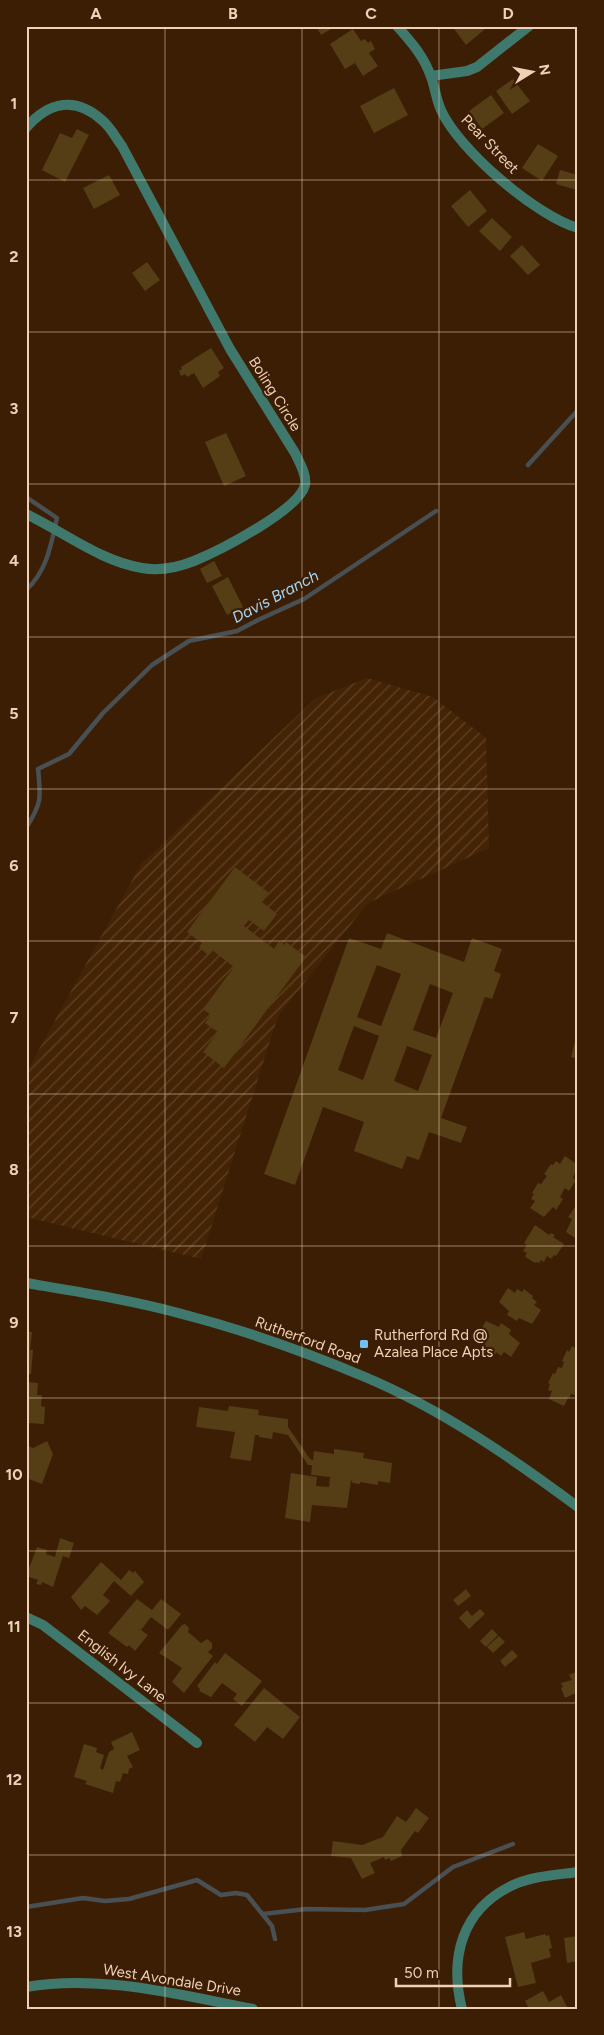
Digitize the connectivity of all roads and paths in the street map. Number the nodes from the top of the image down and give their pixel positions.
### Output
1 (397, 26) edge
2 (529, 26) edge
3 (431, 76) junction
4 (26, 128) edge
5 (578, 228) edge
6 (26, 514) edge
7 (26, 1283) edge
8 (578, 1507) edge
9 (26, 1617) edge
10 (196, 1743) dead end
11 (578, 1872) edge
12 (26, 1987) edge
13 (253, 2009) edge
14 (462, 2009) edge

1 - 3 street, Pear Street
2 - 3 street
3 - 5 street, Pear Street
4 - 6 street, Boling Circle
7 - 8 street, Rutherford Road
9 - 10 street, English Ivy Lane
11 - 14 street
12 - 13 street, West Avondale Drive

